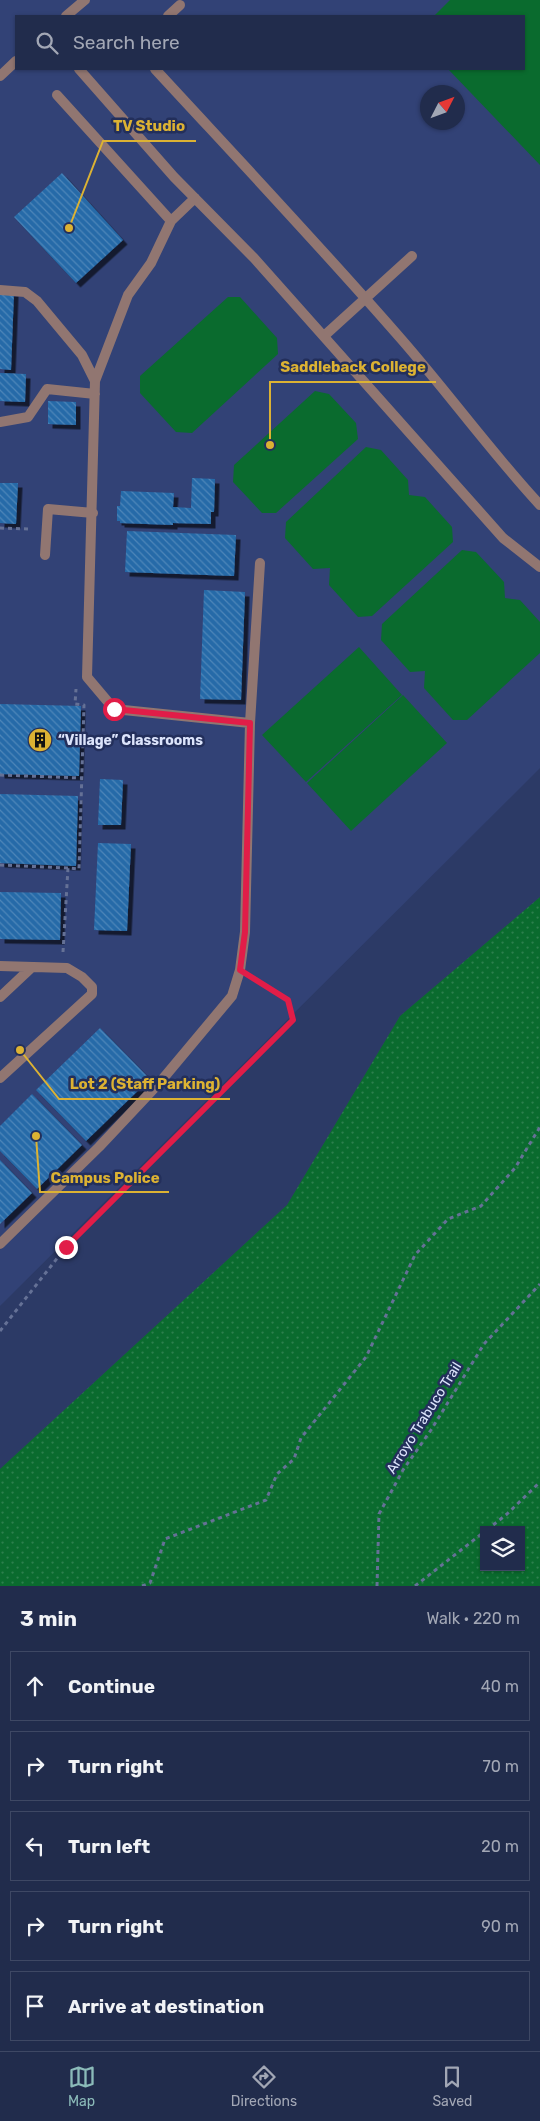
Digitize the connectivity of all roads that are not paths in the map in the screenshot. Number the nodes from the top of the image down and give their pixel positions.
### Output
1 (85, 0) edge
2 (180, 5) dead end
3 (67, 15) edge
4 (169, 15) edge
5 (15, 62) edge
6 (79, 70) edge
7 (156, 70) edge
8 (0, 76) edge
9 (57, 95) dead end
10 (195, 198) junction
11 (171, 221) junction
12 (412, 256) dead end
13 (0, 290) edge
14 (366, 298) junction
15 (324, 336) junction
16 (95, 380) junction
17 (95, 394) junction
18 (0, 422) edge
19 (540, 505) edge
20 (93, 512) junction
21 (45, 555) dead end
22 (260, 563) dead end
23 (540, 567) edge
24 (250, 723) junction
25 (0, 966) edge
26 (32, 967) junction
27 (0, 997) edge
28 (0, 1078) edge
29 (0, 1244) edge

1 - 3 street
2 - 4 street
5 - 8 street
6 - 10 street
7 - 14 street
9 - 11 street
10 - 11 street
10 - 15 street
11 - 16 street
12 - 14 street
13 - 16 street
14 - 15 street
14 - 19 street
15 - 23 street
16 - 17 street
17 - 18 street
17 - 20 street
20 - 21 street
20 - 24 street
22 - 24 street
24 - 29 street
25 - 26 street
26 - 27 street
26 - 28 street

